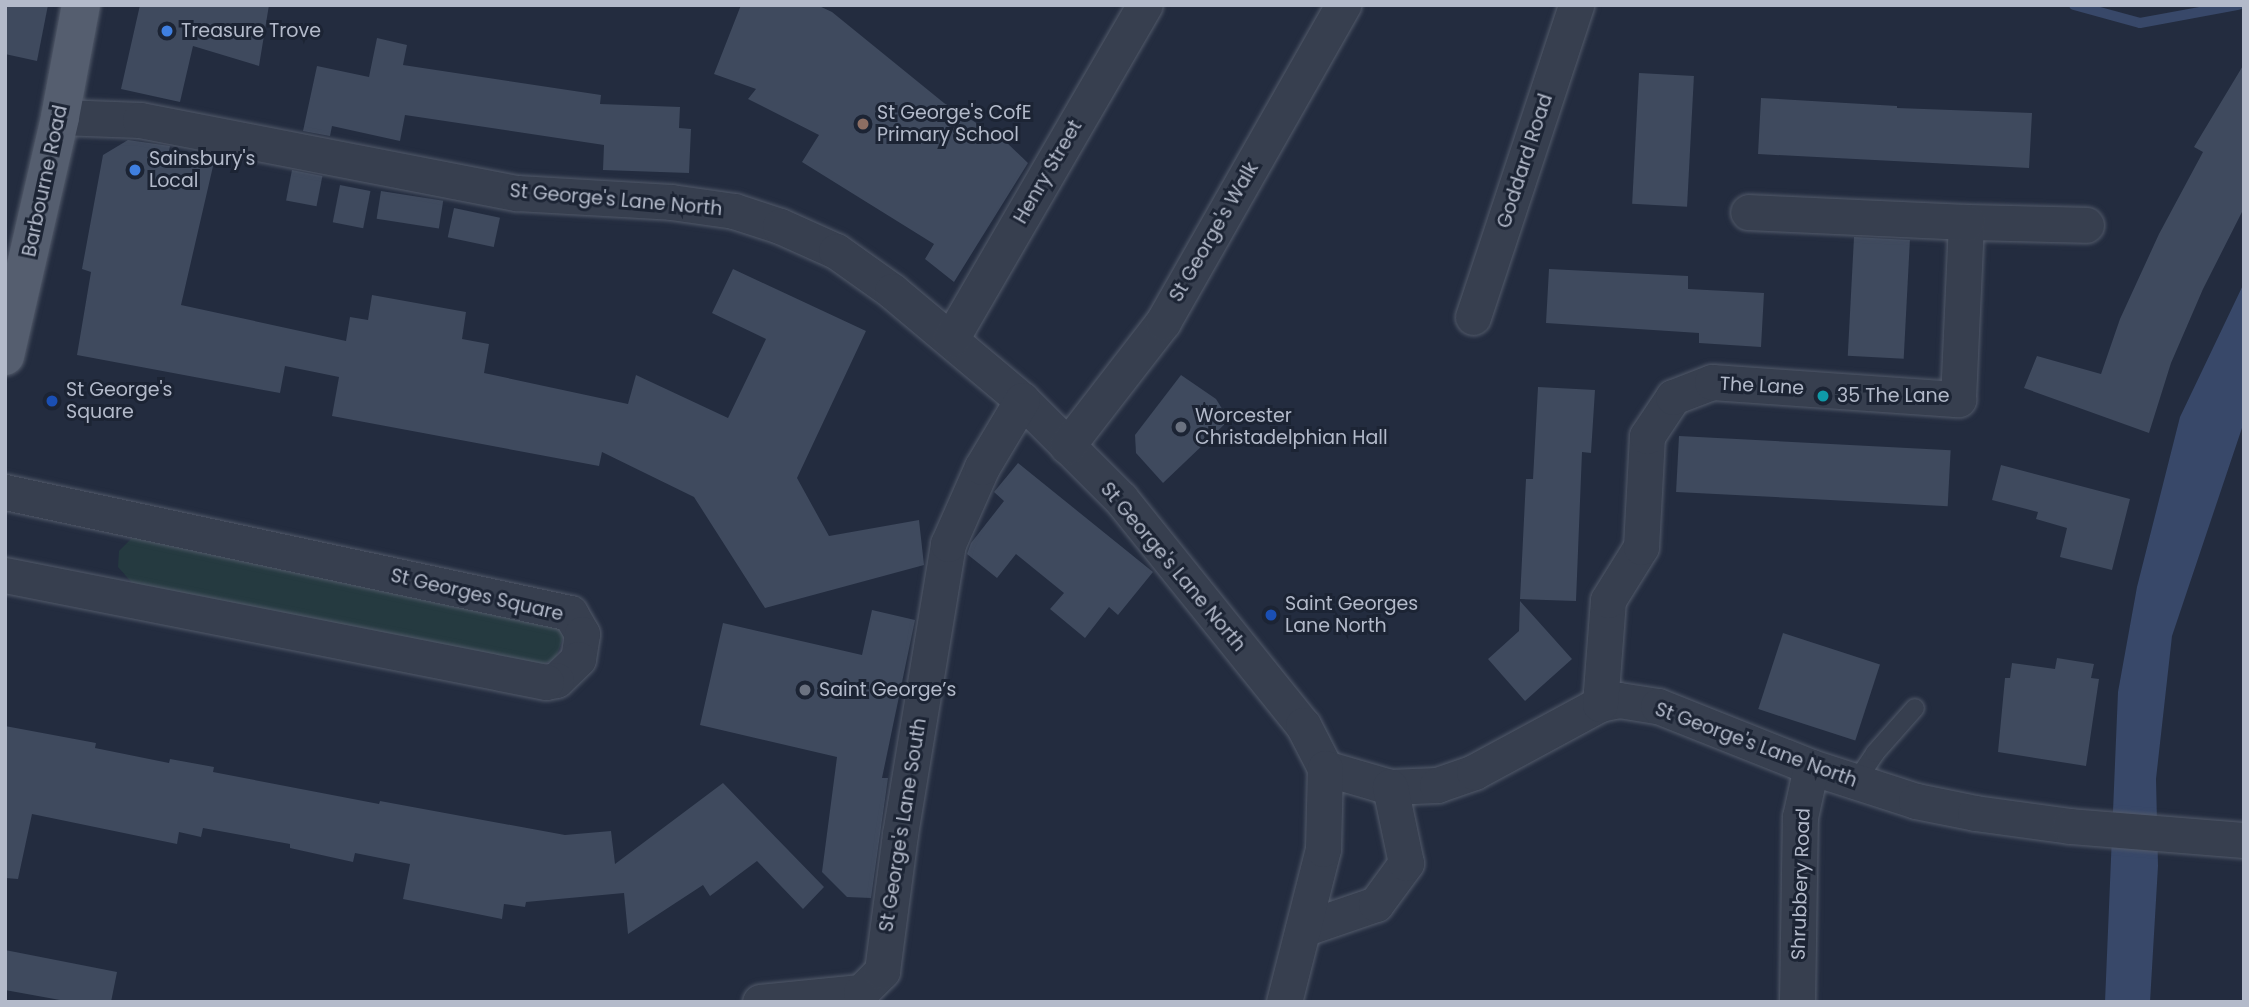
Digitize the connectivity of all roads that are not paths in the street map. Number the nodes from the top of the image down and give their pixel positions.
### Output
1 (81, 5) edge
2 (1145, 5) edge
3 (1343, 5) edge
4 (1576, 5) edge
5 (60, 117) junction
6 (1748, 212) dead end
7 (1966, 222) junction
8 (2086, 225) dead end
9 (14, 280) edge
10 (1473, 317) dead end
11 (951, 339) junction
12 (5, 356) edge
13 (1022, 400) junction
14 (1067, 446) junction
15 (5, 492) edge
16 (5, 575) edge
17 (1600, 704) junction
18 (1915, 708) dead end
19 (1811, 767) junction
20 (1325, 768) junction
21 (1855, 783) junction
22 (1390, 787) junction
23 (2244, 840) edge
24 (1303, 929) junction
25 (760, 1002) edge
26 (1284, 1002) edge
27 (1797, 1002) edge

1 - 5 main road, Barbourne Road
2 - 11 street, Henry Street
3 - 14 street, St George's Walk
4 - 10 street, Goddard Road
5 - 9 main road, Barbourne Road
5 - 11 street, St George's Lane North
6 - 7 street
7 - 8 street
7 - 17 street, The Lane
9 - 12 main road, Barbourne Road
11 - 13 street, St George's Lane North
13 - 14 street, St George's Lane North
13 - 25 street, St George's Lane South
14 - 20 street, St George's Lane North
15 - 16 street, St Georges Square
17 - 19 street, St George's Lane North
17 - 22 street, St George's Lane North
18 - 21 lane
19 - 21 street, St George's Lane North
19 - 27 street, Shrubbery Road
20 - 22 street, St George's Lane North
20 - 24 street
21 - 23 street, St George's Lane North
22 - 24 street
24 - 26 street

